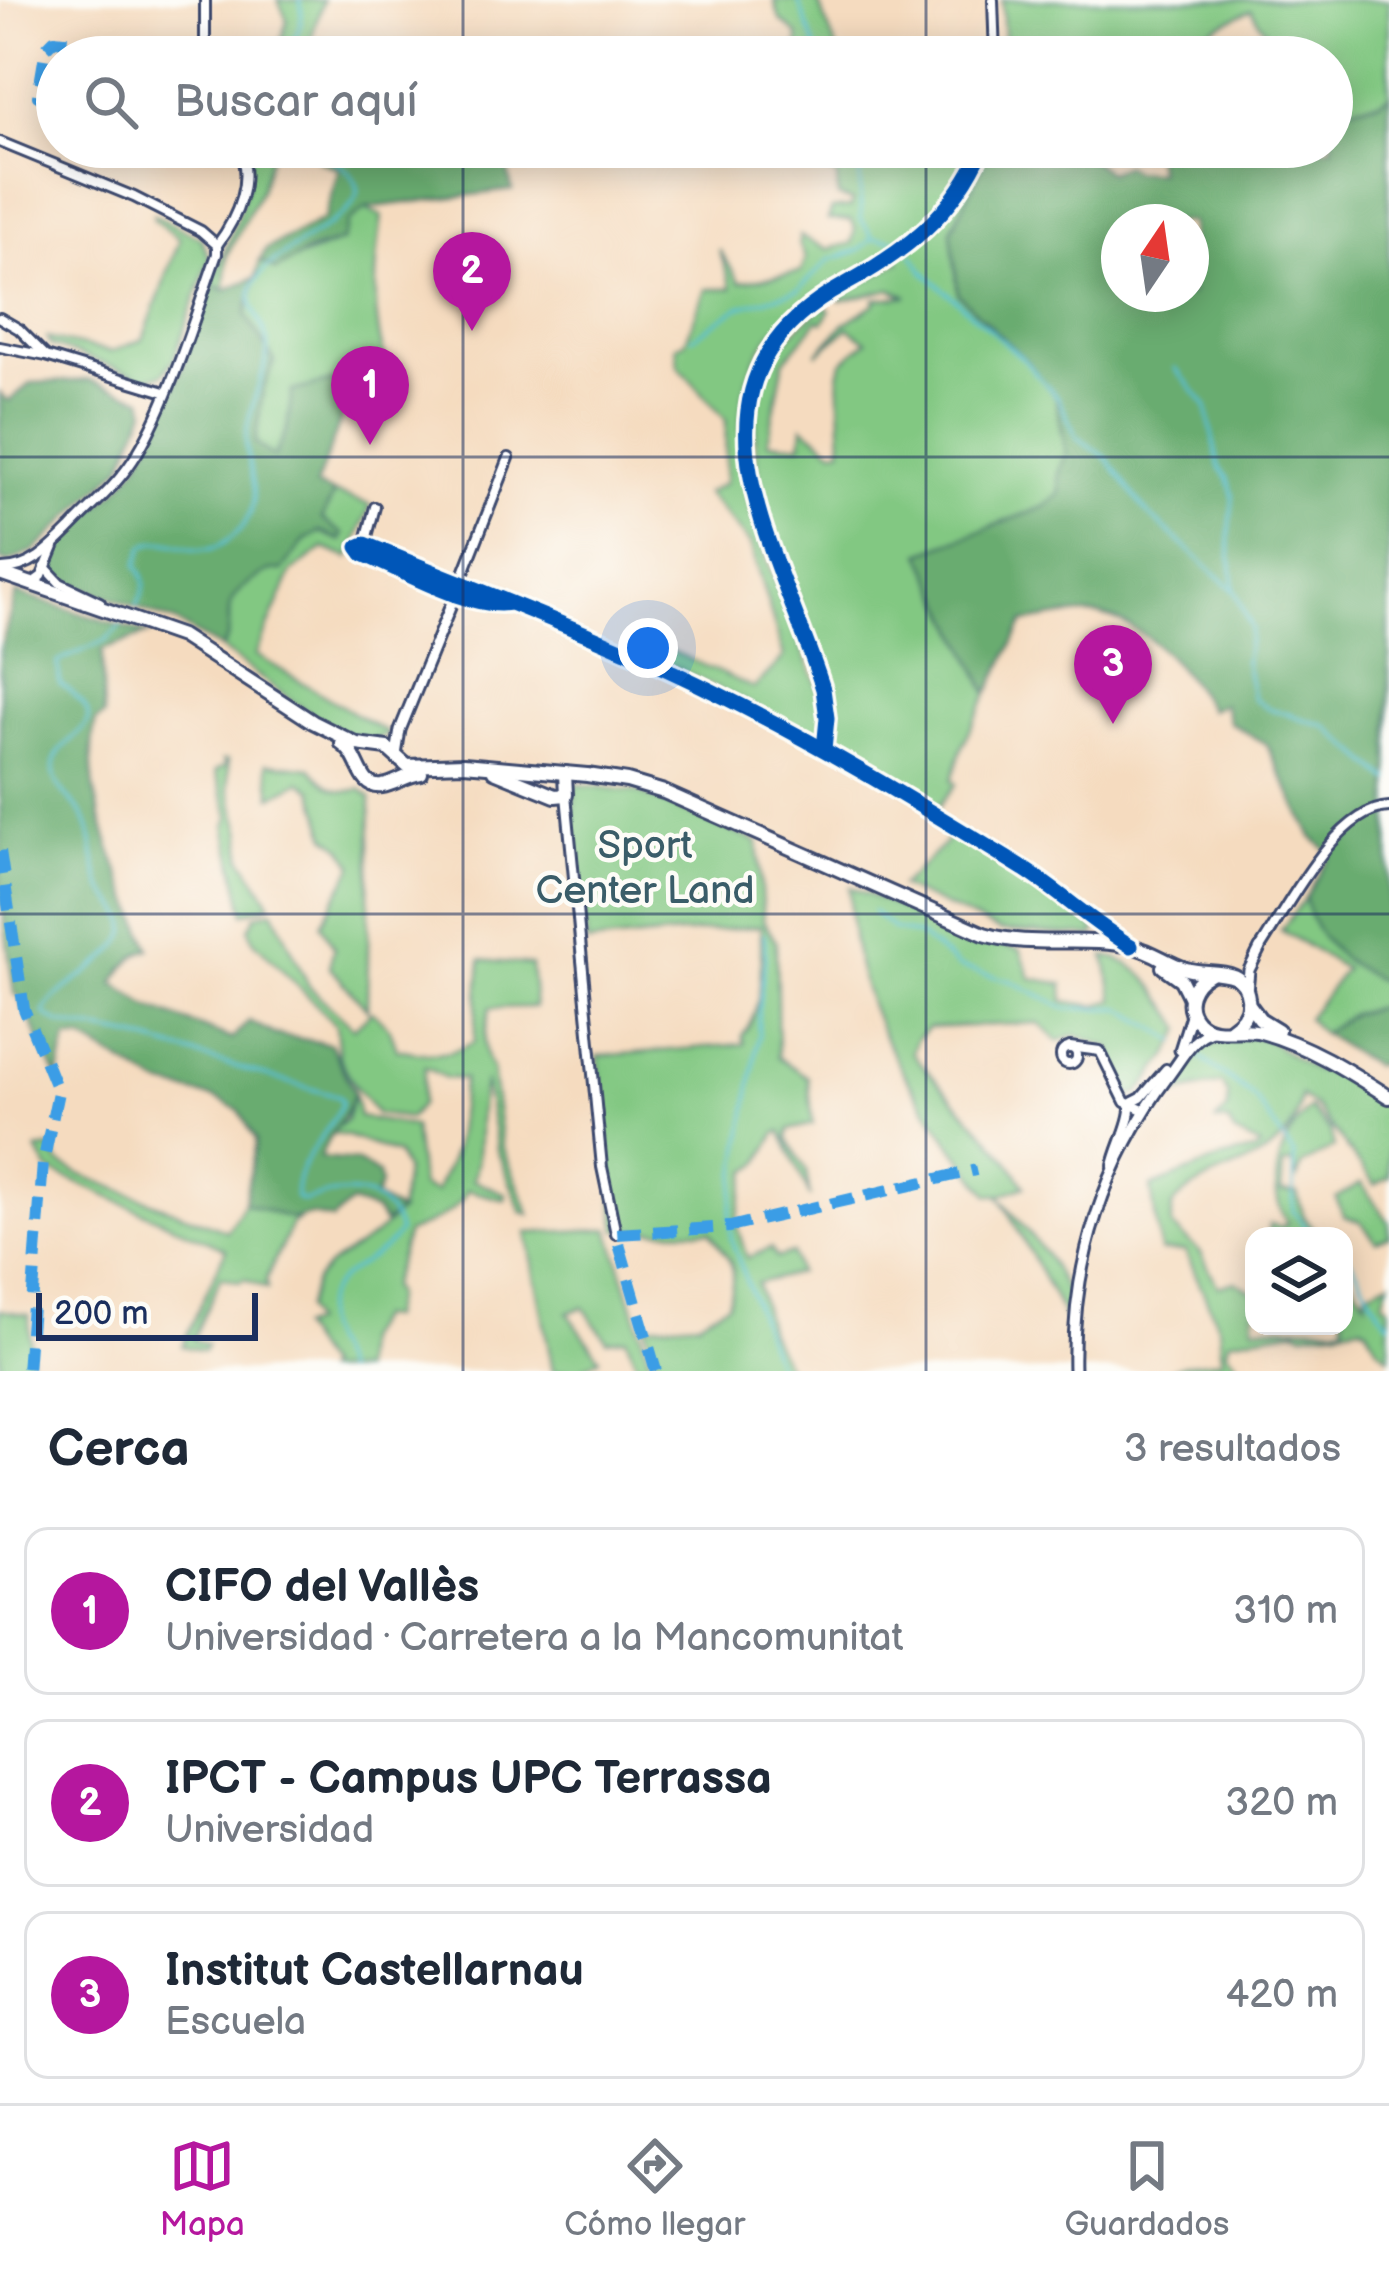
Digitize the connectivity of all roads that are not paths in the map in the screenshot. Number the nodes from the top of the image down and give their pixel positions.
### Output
1 (206, 0) edge
2 (993, 0) edge
3 (205, 36) edge
4 (994, 36) edge
5 (0, 142) edge
6 (36, 157) edge
7 (63, 168) edge
8 (246, 168) edge
9 (972, 168) edge
10 (218, 244) junction
11 (0, 318) edge
12 (5, 328) edge
13 (21, 332) junction
14 (1, 348) edge
15 (15, 351) junction
16 (46, 356) junction
17 (165, 392) junction
18 (508, 458) dead end
19 (375, 507) dead end
20 (58, 541) junction
21 (30, 564) junction
22 (44, 567) junction
23 (0, 571) edge
24 (34, 583) junction
25 (458, 588) junction
26 (118, 611) junction
27 (313, 722) junction
28 (400, 730) junction
29 (375, 747) junction
30 (824, 748) junction
31 (397, 757) junction
32 (359, 765) junction
33 (500, 770) junction
34 (566, 773) junction
35 (394, 779) junction
36 (566, 795) junction
37 (1389, 807) edge
38 (1113, 945) junction
39 (1131, 946) junction
40 (1260, 948) junction
41 (1220, 973) junction
42 (1248, 997) junction
43 (1190, 1004) junction
44 (1231, 1028) junction
45 (1215, 1030) junction
46 (1070, 1047) junction
47 (1084, 1047) junction
48 (1077, 1058) junction
49 (1326, 1058) junction
50 (1389, 1097) edge
51 (1133, 1105) junction
52 (1112, 1168) junction
53 (616, 1234) dead end
54 (1074, 1371) edge

1 - 3 street
2 - 4 street
5 - 6 street
7 - 10 street
8 - 10 street
9 - 30 street
10 - 17 street
11 - 12 street
12 - 13 street
13 - 15 street
13 - 16 street
14 - 15 street
15 - 16 street
16 - 17 street
17 - 20 street
18 - 25 street
19 - 25 street
20 - 21 street
20 - 22 street
21 - 23 street
21 - 24 street
22 - 24 street
22 - 26 street
23 - 24 main road
24 - 26 main road
25 - 28 street
25 - 30 street
26 - 27 main road
27 - 29 main road
27 - 32 main road
28 - 29 street
28 - 31 street
29 - 31 main road
29 - 32 main road
30 - 39 street
31 - 33 main road
31 - 35 main road
32 - 35 main road
33 - 34 main road
33 - 35 main road
33 - 36 main road
34 - 36 main road
34 - 38 main road
36 - 53 street
37 - 40 street
38 - 39 main road
38 - 43 main road
39 - 41 main road
40 - 41 street
40 - 42 street
41 - 42 main road
41 - 43 main road
42 - 44 main road
42 - 49 main road
43 - 45 main road
43 - 51 street
44 - 45 main road
44 - 49 main road
45 - 51 street
46 - 47 street
46 - 48 street
46 - 48 street
47 - 48 street
47 - 51 street
49 - 50 main road
51 - 52 street
51 - 52 street
52 - 54 street

